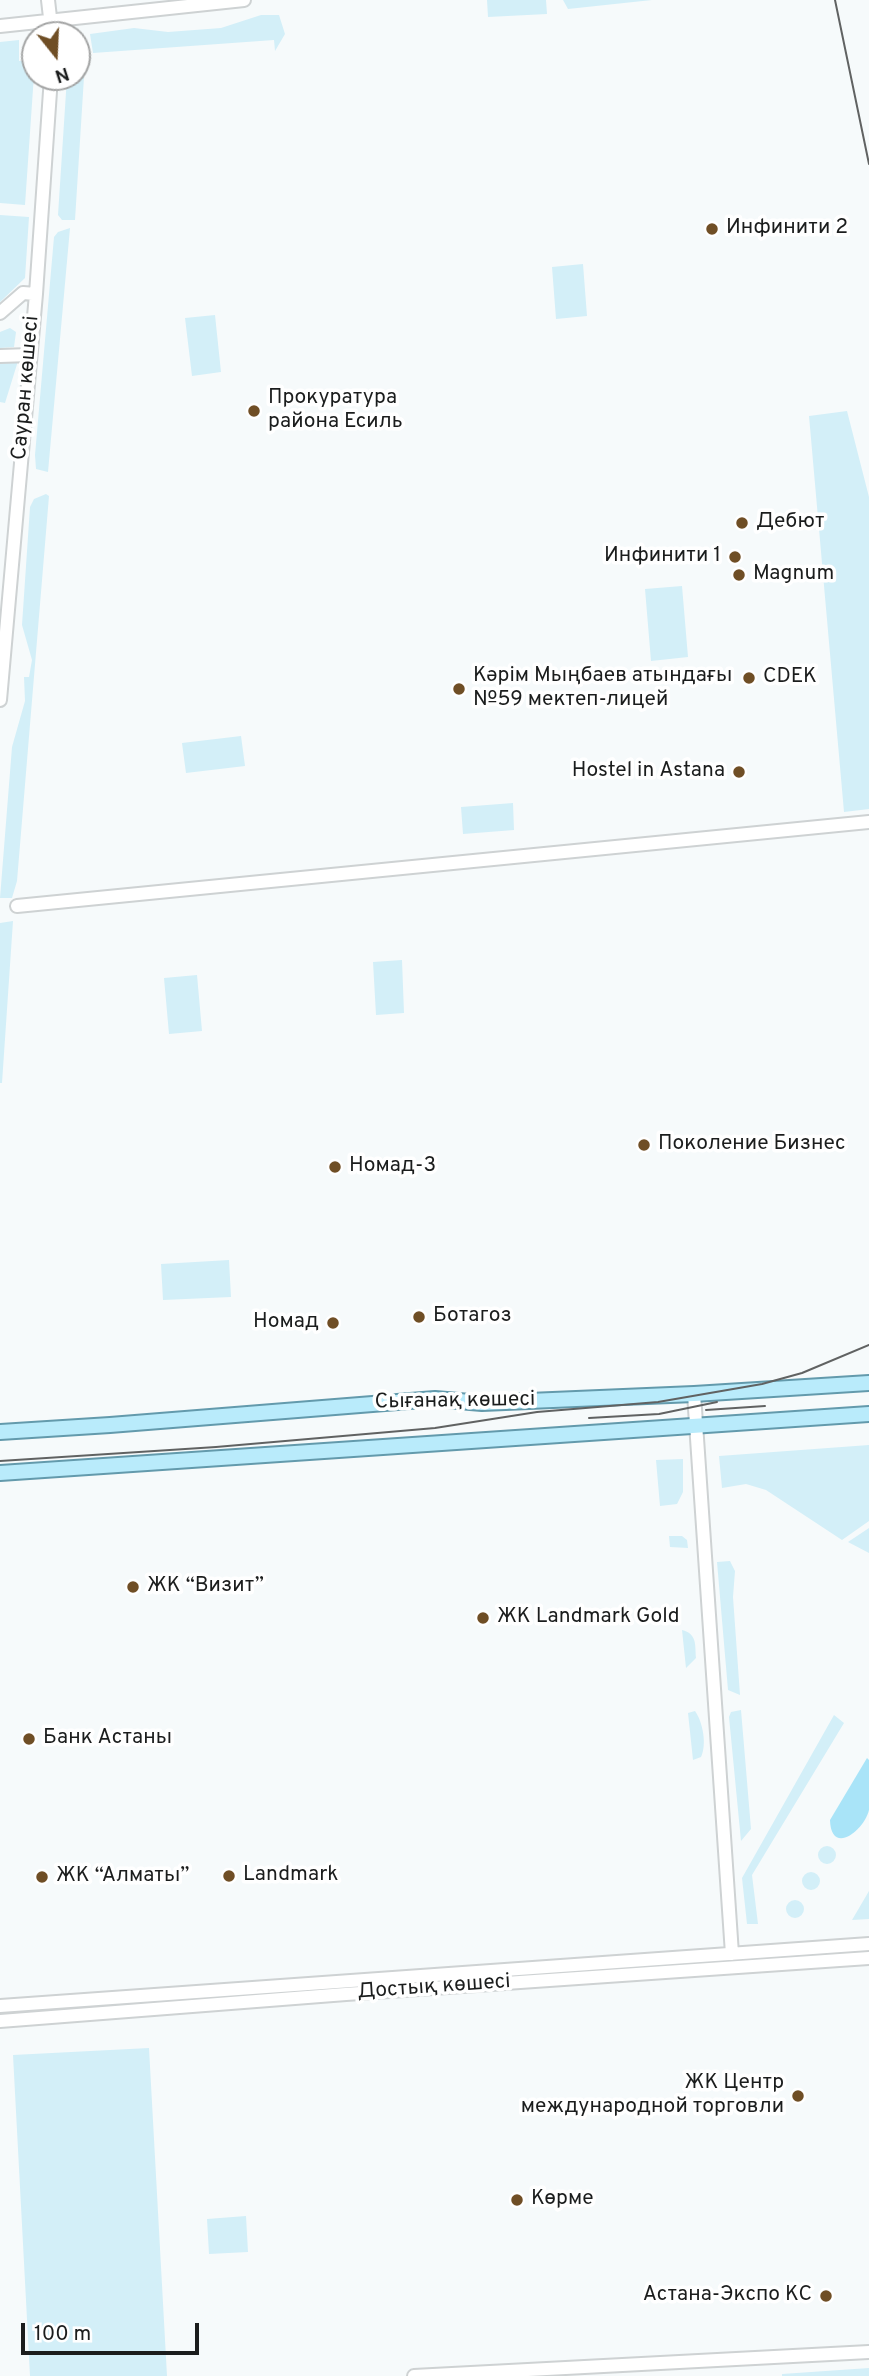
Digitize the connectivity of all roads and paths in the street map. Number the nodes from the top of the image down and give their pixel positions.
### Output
1 (48, 0) edge
2 (244, 0) edge
3 (51, 21) joint
4 (21, 24) edge
5 (0, 26) edge
6 (50, 91) edge
7 (36, 294) junction
8 (0, 313) edge
9 (30, 355) junction
10 (0, 356) edge
11 (0, 700) edge
12 (869, 822) edge
13 (17, 906) dead end
14 (869, 1382) edge
15 (694, 1394) junction
16 (869, 1414) edge
17 (697, 1426) junction
18 (0, 1432) edge
19 (0, 1473) edge
20 (869, 1944) edge
21 (732, 1954) junction
22 (869, 1958) edge
23 (0, 2006) edge
24 (0, 2021) edge
25 (869, 2352) edge
26 (414, 2376) edge

1 - 3 street
2 - 3 street
4 - 5 street
6 - 7 street, Сауран көшесі
7 - 8 street
7 - 9 street, Сауран көшесі
9 - 10 street
9 - 11 street, Сауран көшесі
12 - 13 street
14 - 15 main road, Сығанақ көшесі
15 - 17 street
15 - 18 main road, Сығанақ көшесі
16 - 17 main road, Сығанақ көшесі
17 - 19 main road, Сығанақ көшесі
17 - 21 street
20 - 21 street, Достық көшесі
21 - 23 street, Достық көшесі
22 - 24 street, Достық көшесі
25 - 26 street

